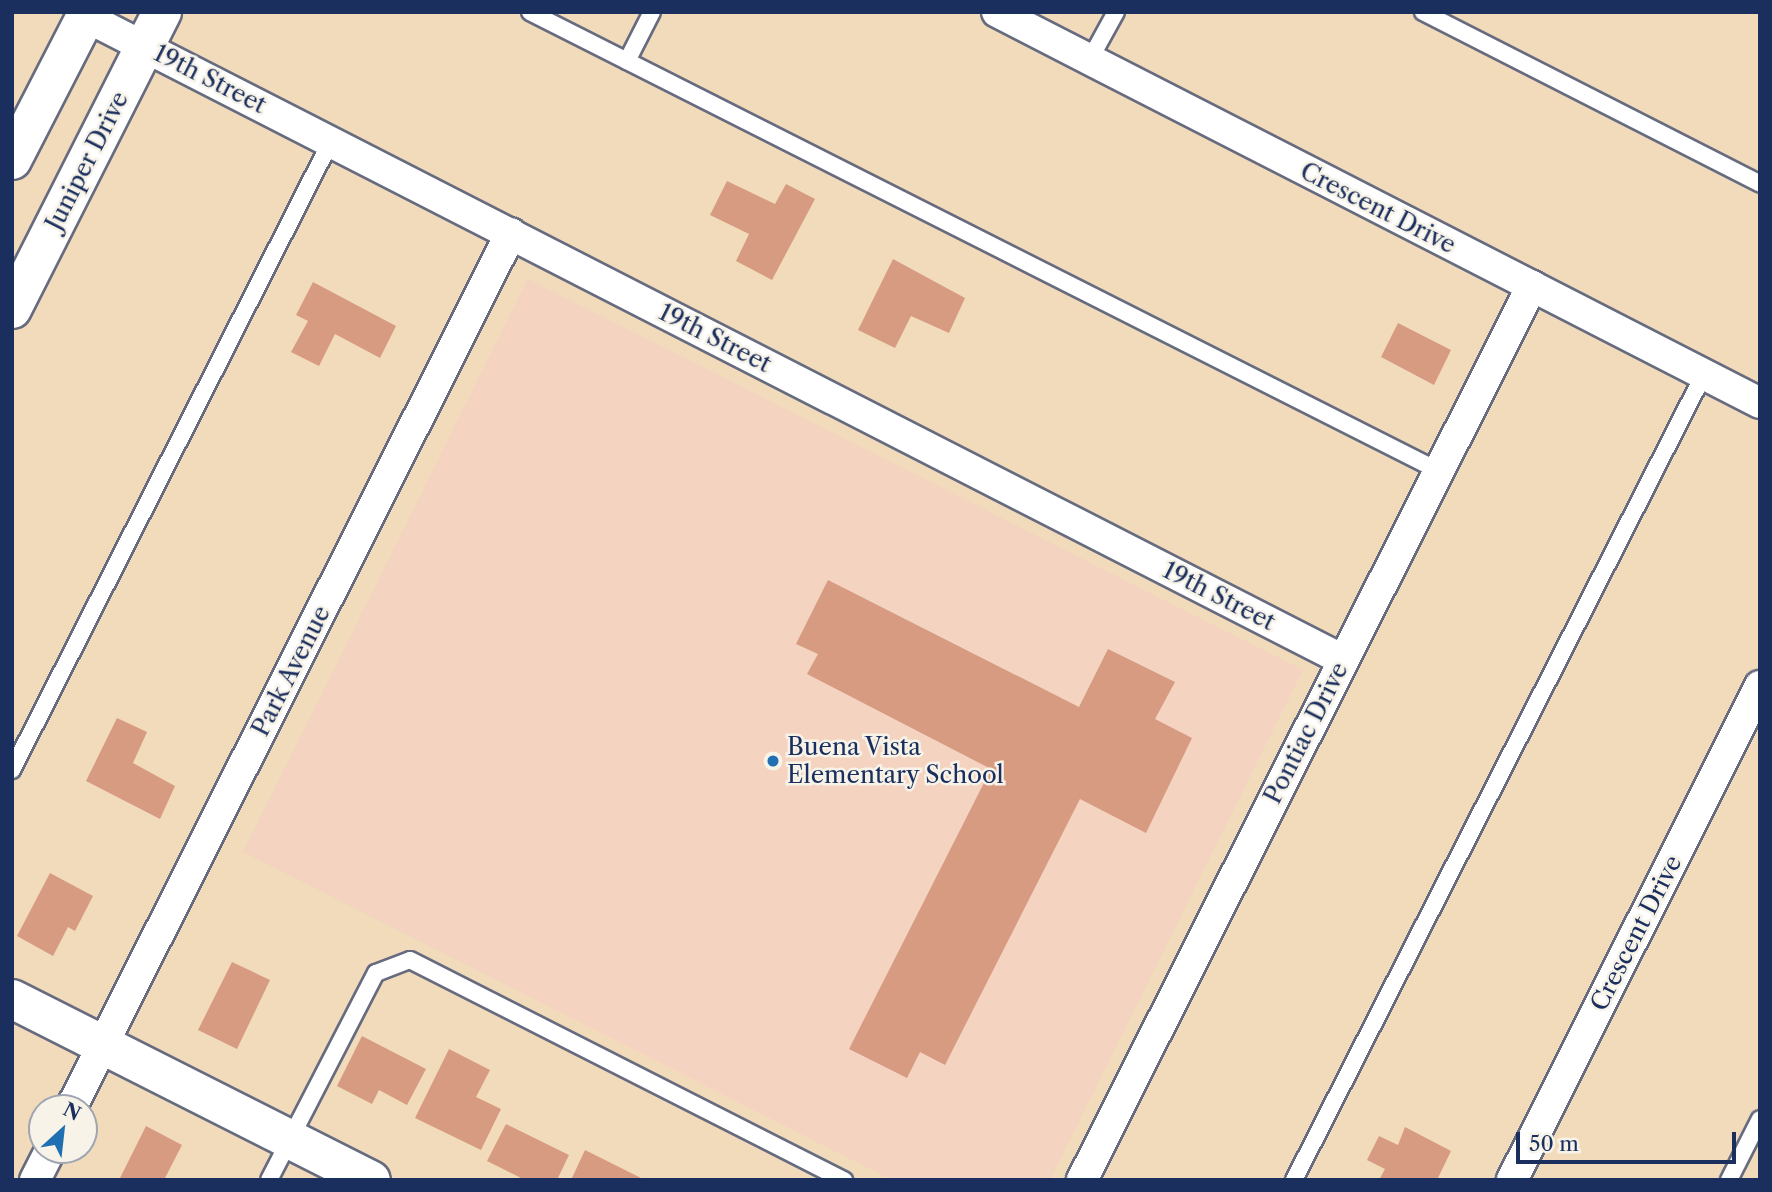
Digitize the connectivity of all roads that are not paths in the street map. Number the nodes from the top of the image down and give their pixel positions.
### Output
1 (162, 12) edge
2 (530, 12) edge
3 (652, 12) edge
4 (997, 12) edge
5 (1116, 12) edge
6 (1423, 12) edge
7 (87, 15) edge
8 (145, 46) junction
9 (627, 61) junction
10 (1089, 61) junction
11 (331, 141) junction
12 (12, 160) edge
13 (1760, 184) edge
14 (511, 233) junction
15 (1532, 286) junction
16 (12, 309) edge
17 (1704, 374) junction
18 (1760, 403) edge
19 (1439, 471) junction
20 (1343, 660) junction
21 (1760, 686) edge
22 (12, 770) edge
23 (12, 999) edge
24 (104, 1044) junction
25 (78, 1094) edge
26 (1760, 1119) edge
27 (290, 1139) junction
28 (43, 1164) edge
29 (35, 1180) edge
30 (269, 1180) edge
31 (371, 1180) edge
32 (844, 1180) edge
33 (1082, 1180) edge
34 (1294, 1180) edge
35 (1512, 1180) edge
36 (1729, 1180) edge

1 - 8 street, Juniper Drive
2 - 9 lane
3 - 9 lane
4 - 10 street, Crescent Drive
5 - 10 lane
6 - 13 lane
7 - 8 street, 19th Street
7 - 12 street
8 - 11 street, 19th Street
8 - 16 street, Juniper Drive
9 - 19 lane
10 - 15 street, Crescent Drive
11 - 14 street, 19th Street
11 - 22 lane
14 - 20 street, 19th Street
14 - 24 street, Park Avenue
15 - 17 street, Crescent Drive
15 - 19 street, Pontiac Drive
17 - 18 street, Crescent Drive
17 - 34 lane
19 - 20 street, Pontiac Drive
20 - 33 street, Pontiac Drive
21 - 35 street, Crescent Drive
23 - 24 street
24 - 25 street, Park Avenue
24 - 27 street
26 - 36 lane
27 - 30 lane
27 - 31 street
27 - 32 lane
28 - 29 street

